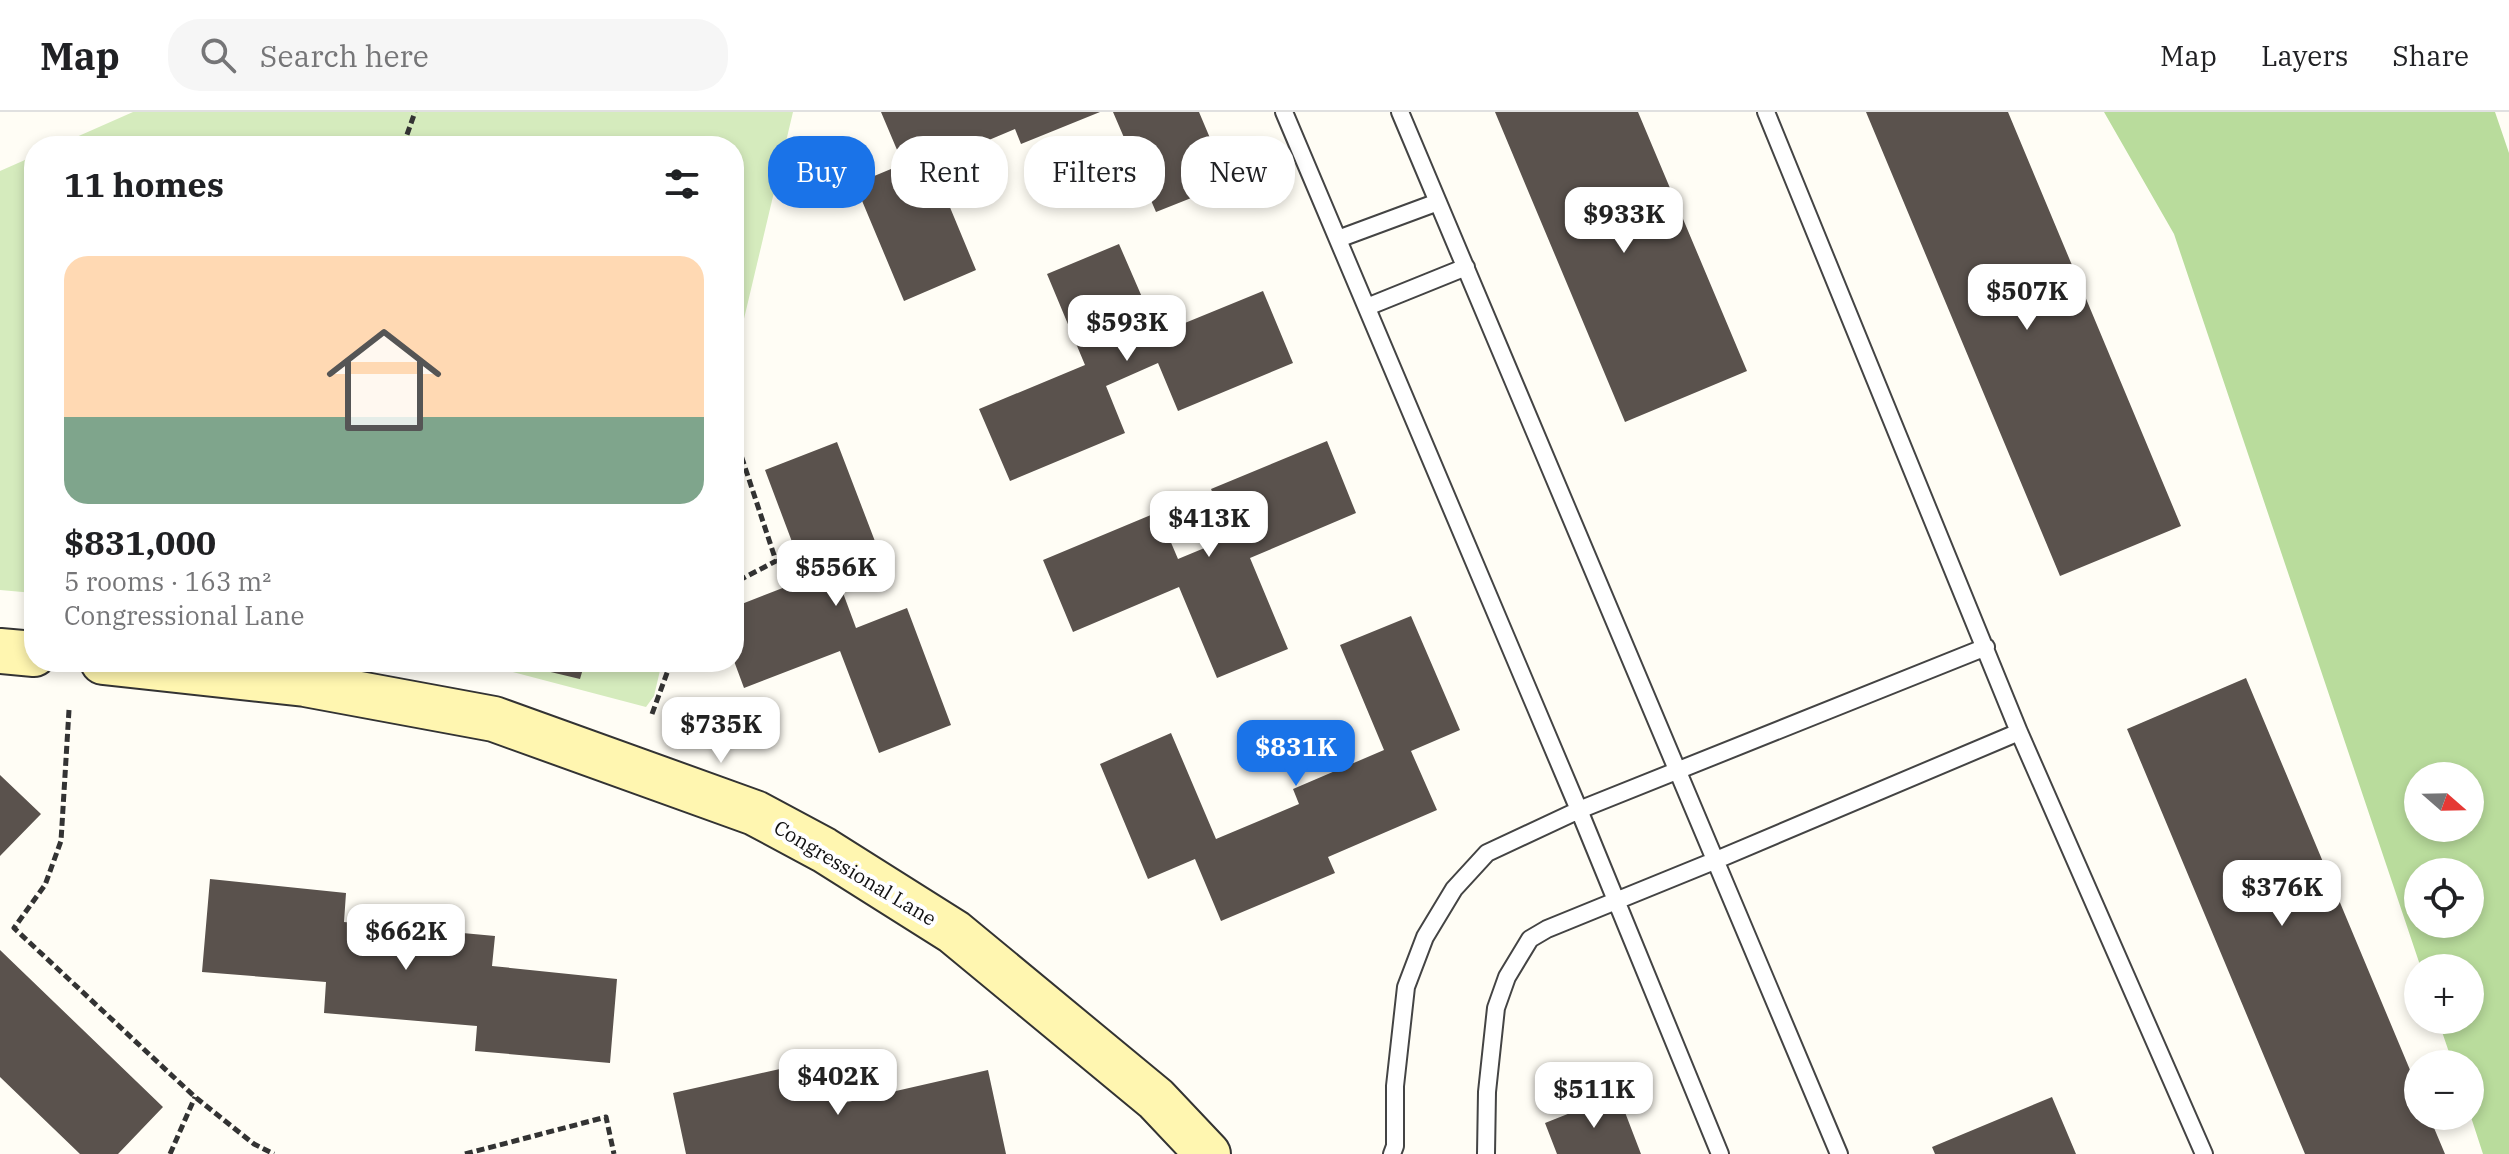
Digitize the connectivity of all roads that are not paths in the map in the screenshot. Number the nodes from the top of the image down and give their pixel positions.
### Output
1 (1284, 112) edge
2 (1400, 112) edge
3 (1766, 112) edge
4 (1438, 202) junction
5 (1338, 239) junction
6 (1466, 267) junction
7 (1367, 307) junction
8 (1986, 647) junction
9 (0, 651) edge
10 (24, 653) edge
11 (195, 672) edge
12 (2019, 732) junction
13 (1679, 770) junction
14 (1579, 810) junction
15 (1714, 861) junction
16 (1616, 900) junction
17 (1208, 1154) edge
18 (1392, 1154) edge
19 (1486, 1154) edge
20 (1720, 1154) edge
21 (1839, 1154) edge
22 (2204, 1154) edge

1 - 5 lane
2 - 4 lane
3 - 8 lane
4 - 5 lane
4 - 6 lane
5 - 7 lane
6 - 7 lane
6 - 13 lane
7 - 14 lane
8 - 12 lane
8 - 13 lane
9 - 10 street
11 - 17 street, Congressional Lane
12 - 15 lane
12 - 22 lane
13 - 14 lane
13 - 15 lane
14 - 16 lane
14 - 18 lane
15 - 16 lane
15 - 21 lane
16 - 19 lane
16 - 20 lane

